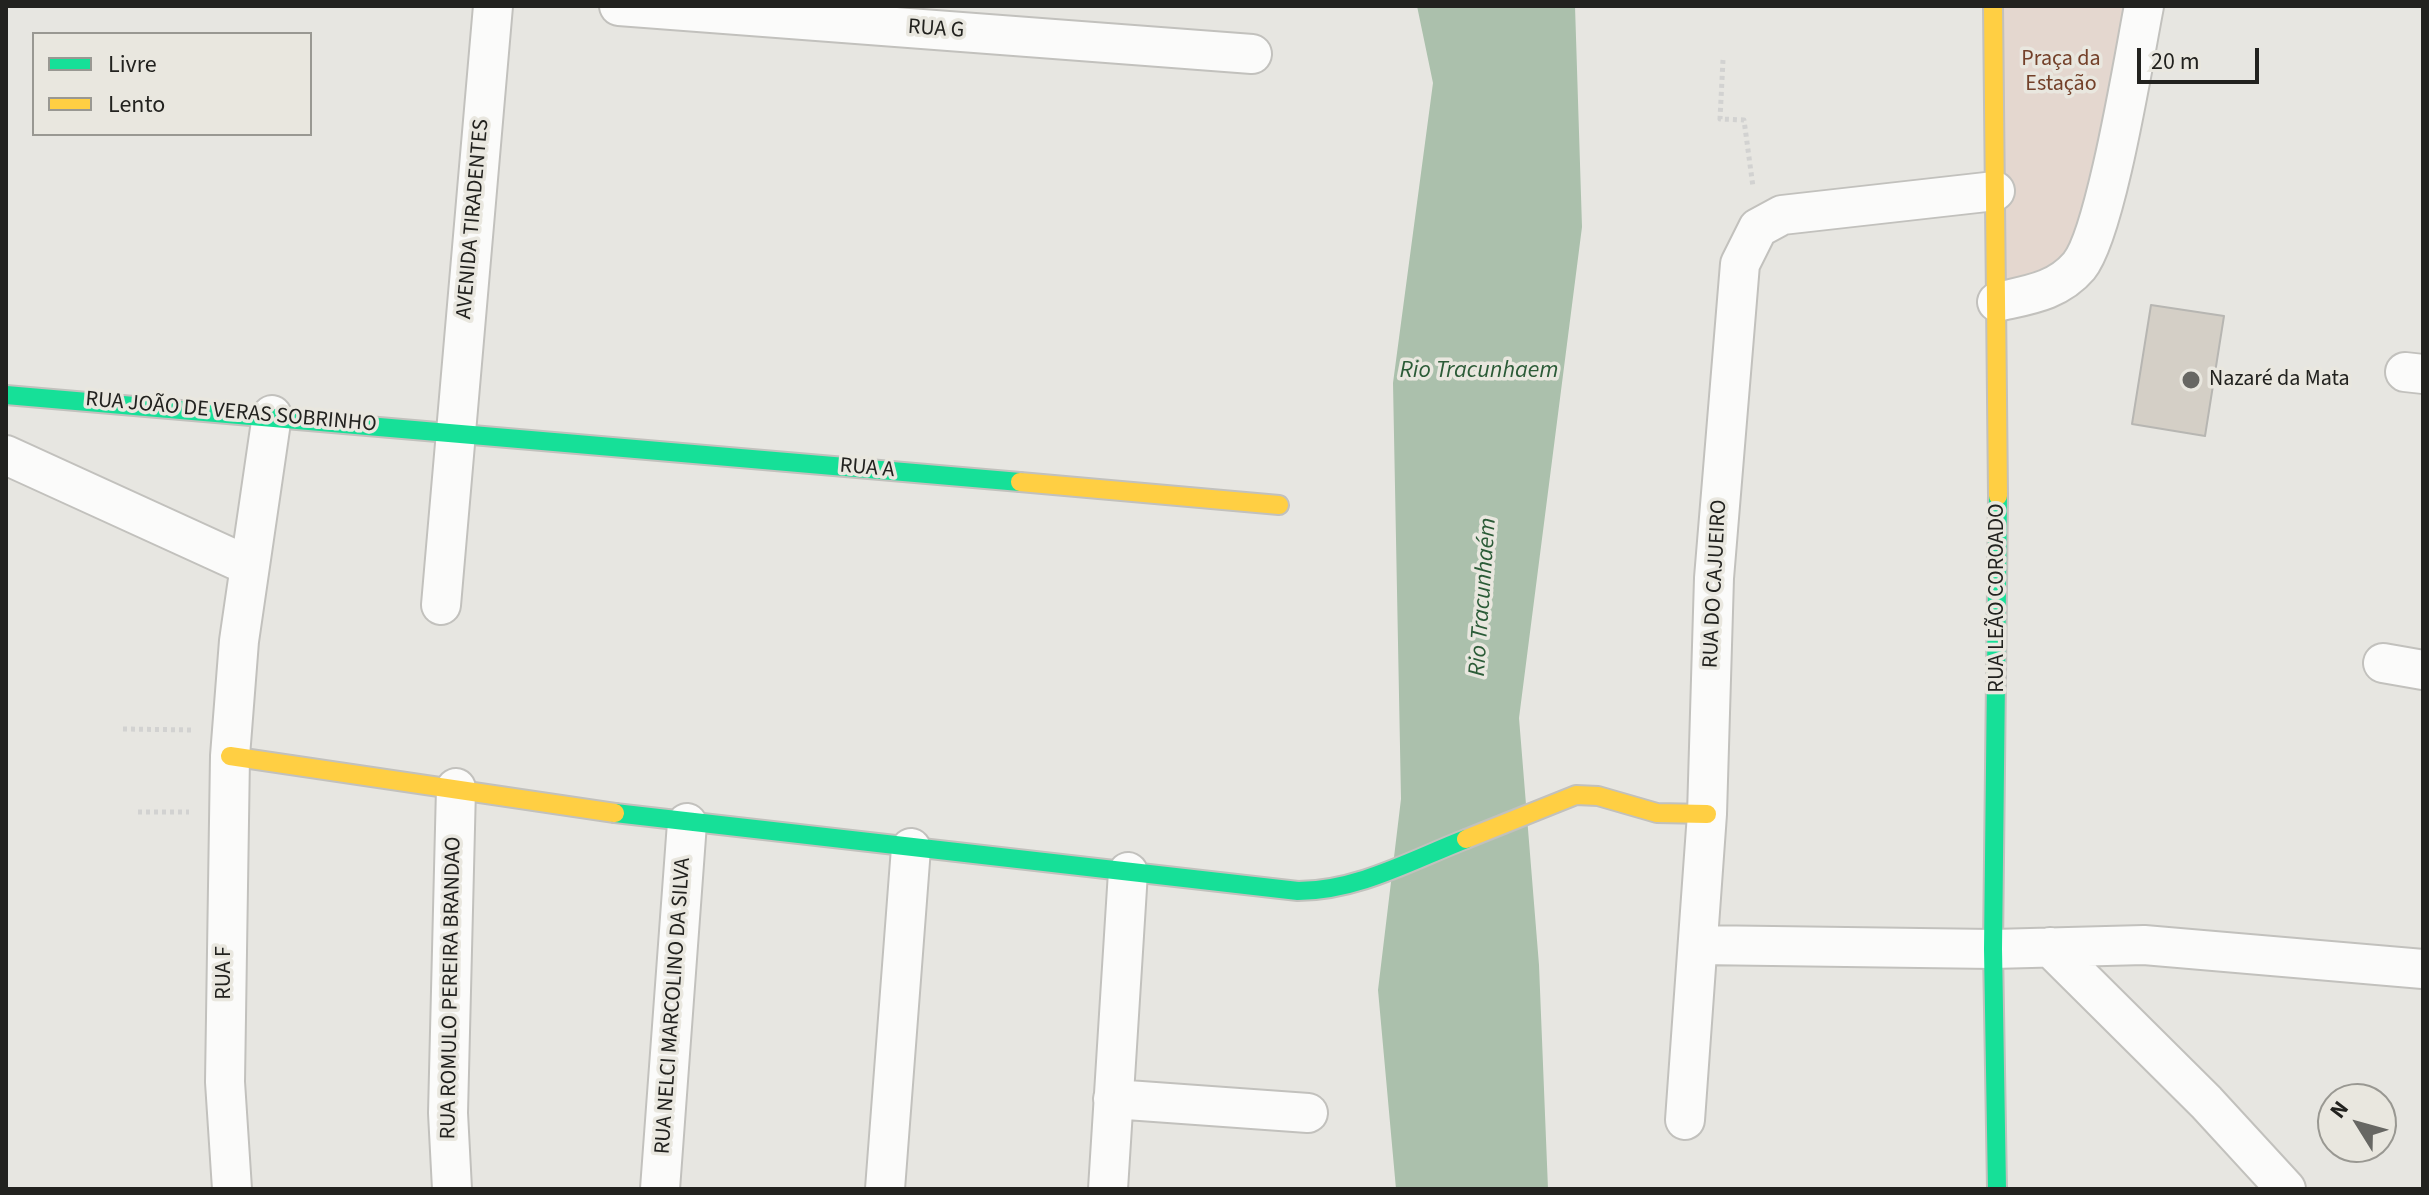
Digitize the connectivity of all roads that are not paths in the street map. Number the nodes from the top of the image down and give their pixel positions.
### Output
1 (493, 6) edge
2 (619, 6) edge
3 (1993, 6) edge
4 (2144, 6) edge
5 (1252, 54) dead end
6 (1995, 191) junction
7 (1997, 302) junction
8 (6, 395) edge
9 (272, 415) junction
10 (456, 432) junction
11 (6, 455) edge
12 (1279, 505) dead end
13 (249, 566) junction
14 (441, 605) dead end
15 (2383, 663) dead end
16 (2423, 670) edge
17 (230, 756) junction
18 (456, 788) junction
19 (1707, 814) junction
20 (687, 823) junction
21 (911, 848) junction
22 (1128, 872) junction
23 (1699, 945) junction
24 (2050, 947) junction
25 (1993, 949) junction
26 (2423, 969) edge
27 (1113, 1099) junction
28 (1308, 1113) dead end
29 (1685, 1120) dead end
30 (232, 1189) edge
31 (452, 1189) edge
32 (660, 1189) edge
33 (885, 1189) edge
34 (1108, 1189) edge
35 (1997, 1189) edge
36 (2286, 1189) edge

1 - 10 street, AVENIDA TIRADENTES
2 - 5 street, RUA G
3 - 6 street, RUA LEÃO COROADO
4 - 7 street
6 - 7 street, RUA LEÃO COROADO
6 - 19 street, RUA DO CAJUEIRO
7 - 25 street, RUA LEÃO COROADO
8 - 9 street, RUA JOÃO DE VERAS SOBRINHO
9 - 10 street, RUA JOÃO DE VERAS SOBRINHO
9 - 13 street, RUA F
10 - 12 street, RUA A
10 - 14 street, AVENIDA TIRADENTES
11 - 13 street
13 - 17 street, RUA F
15 - 16 street
17 - 18 street
17 - 30 street, RUA F
18 - 20 street
18 - 31 street, RUA ROMULO PEREIRA BRANDAO
19 - 22 street
19 - 23 street, RUA DO CAJUEIRO
20 - 21 street
20 - 32 street, RUA NELCI MARCOLINO DA SILVA
21 - 22 street
21 - 33 street
22 - 27 street
23 - 25 street
23 - 29 street, RUA DO CAJUEIRO
24 - 25 street
24 - 26 street
24 - 36 street
25 - 35 street, RUA LEÃO COROADO
27 - 28 street
27 - 34 street

